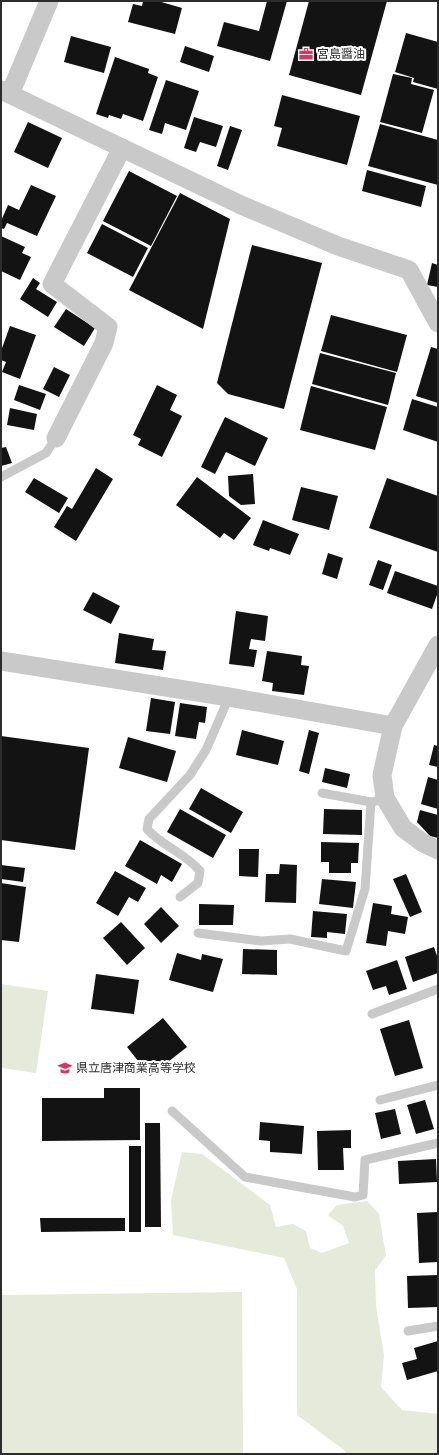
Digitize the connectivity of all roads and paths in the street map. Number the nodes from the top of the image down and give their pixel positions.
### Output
1 (49, 1) edge
2 (5, 92) edge
3 (122, 148) junction
4 (438, 323) edge
5 (56, 438) joint
6 (1, 477) edge
7 (438, 645) edge
8 (1, 661) edge
9 (229, 697) junction
10 (393, 726) junction
11 (322, 793) dead end
12 (378, 800) junction
13 (438, 850) edge
14 (180, 897) dead end
15 (198, 933) dead end
16 (438, 989) edge
17 (372, 1014) dead end
18 (438, 1085) edge
19 (380, 1100) dead end
20 (172, 1111) dead end
21 (438, 1143) edge
22 (438, 1326) edge
23 (408, 1331) dead end

1 - 2 street
2 - 3 street
3 - 4 street
3 - 5 street
5 - 6 lane
7 - 10 street
8 - 9 street
9 - 10 street
9 - 14 lane
10 - 12 street
11 - 12 lane
12 - 13 street
12 - 15 lane
16 - 17 lane
18 - 19 lane
20 - 21 lane
22 - 23 lane

